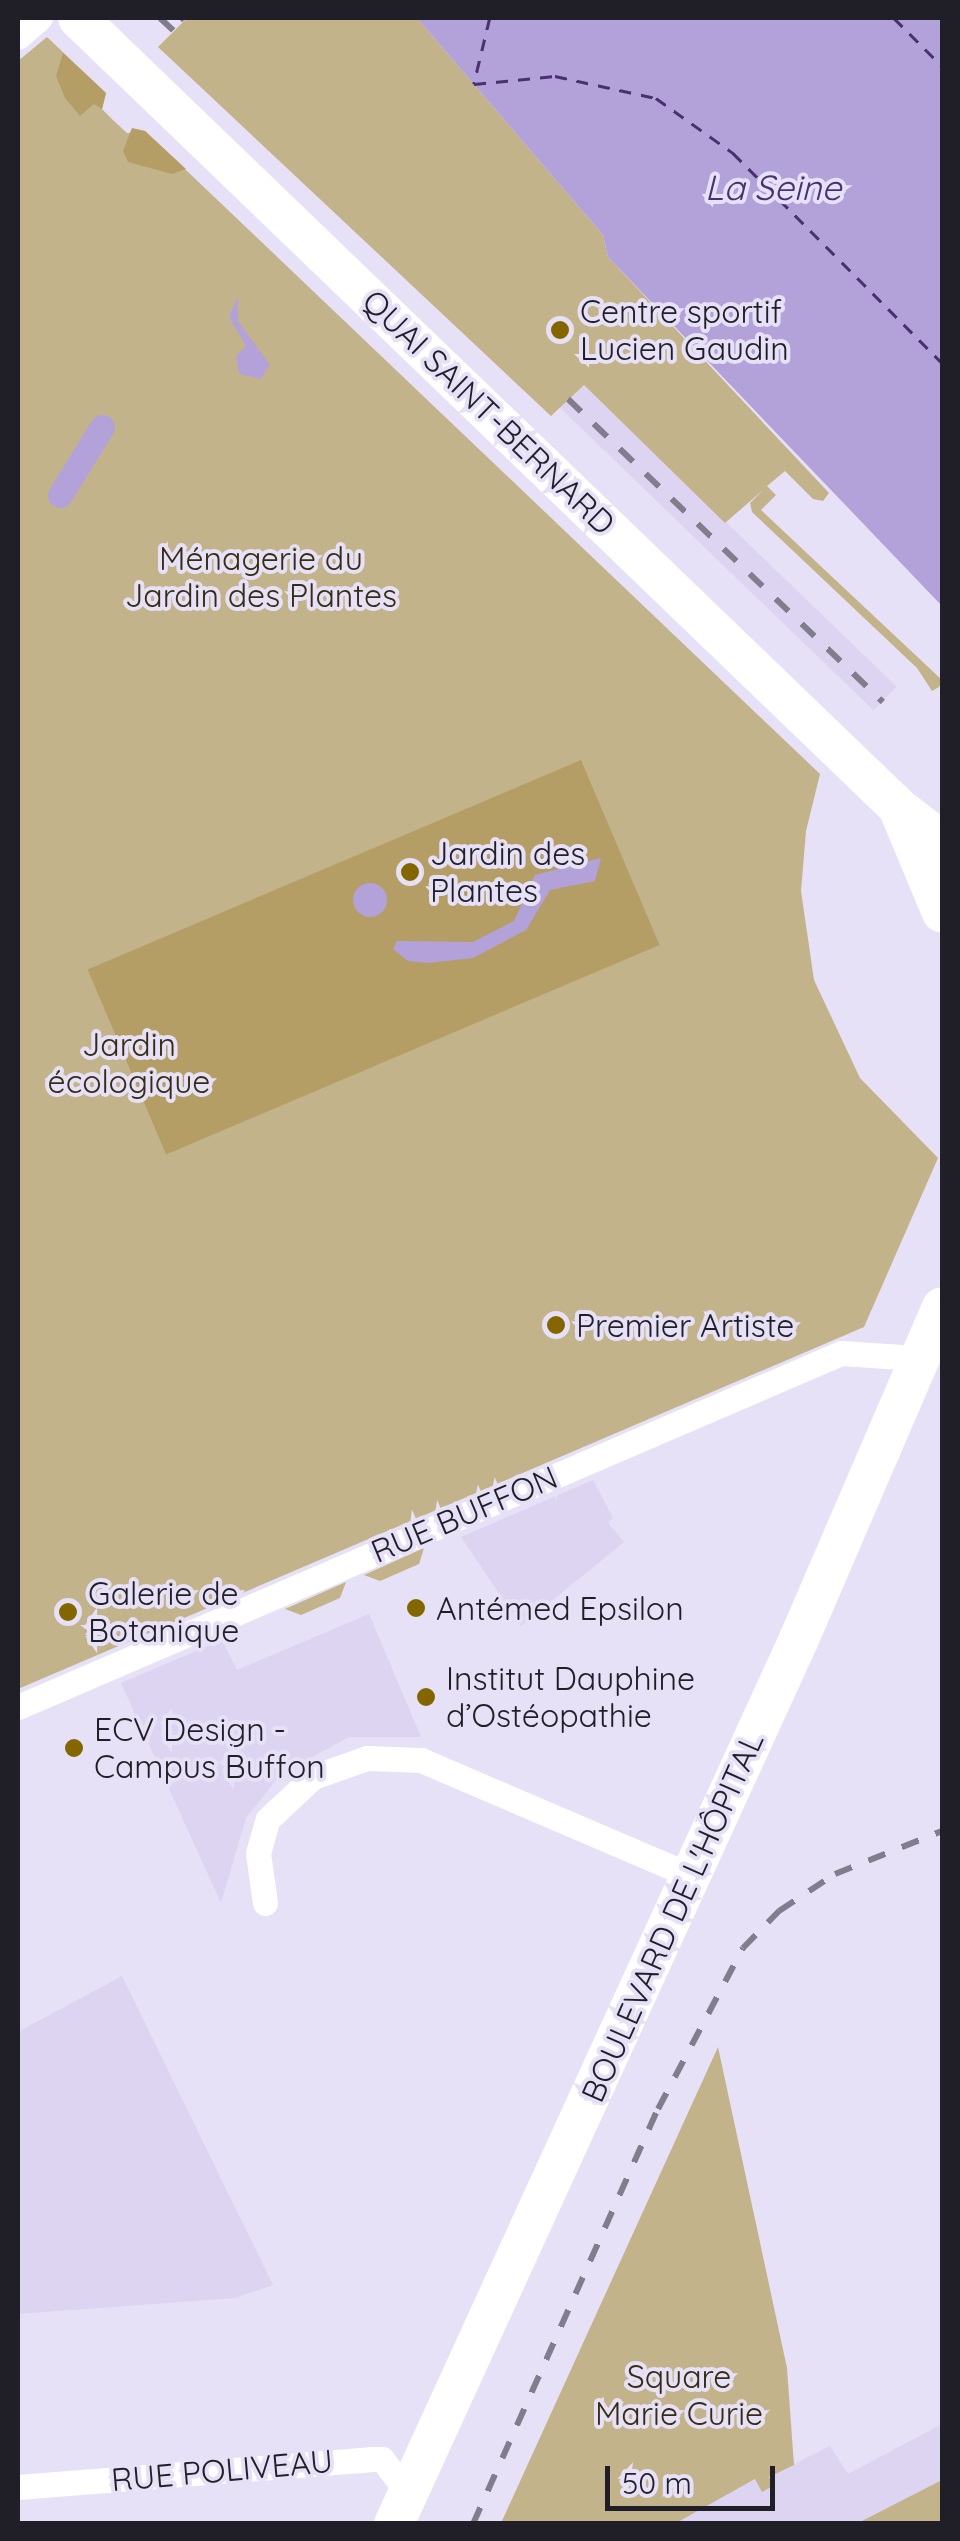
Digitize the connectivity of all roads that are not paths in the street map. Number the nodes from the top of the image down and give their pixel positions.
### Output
1 (40, 18) edge
2 (78, 18) edge
3 (18, 37) edge
4 (899, 808) junction
5 (942, 841) edge
6 (942, 913) edge
7 (942, 1307) edge
8 (917, 1358) junction
9 (18, 1707) edge
10 (691, 1876) junction
11 (265, 1904) dead end
12 (18, 2487) edge
13 (401, 2509) edge

1 - 3 street
2 - 4 main road, QUAI SAINT-BERNARD
4 - 5 main road, QUAI SAINT-BERNARD
4 - 6 main road, QUAI SAINT-BERNARD
7 - 8 main road, BOULEVARD DE L'HÔPITAL
8 - 9 street, RUE BUFFON
8 - 10 main road, BOULEVARD DE L'HÔPITAL
10 - 11 street
10 - 13 main road, BOULEVARD DE L'HÔPITAL
12 - 13 street, RUE POLIVEAU

